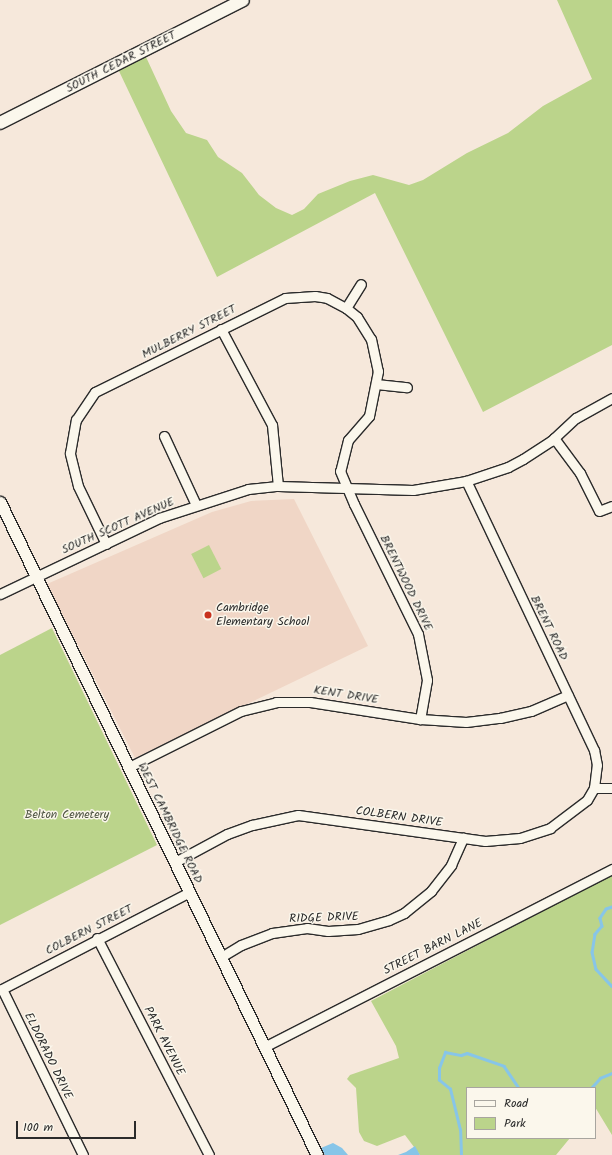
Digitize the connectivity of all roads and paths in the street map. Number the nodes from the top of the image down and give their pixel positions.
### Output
1 (243, 0) edge
2 (0, 123) edge
3 (361, 284) dead end
4 (285, 298) joint
5 (346, 308) junction
6 (221, 329) junction
7 (376, 384) junction
8 (407, 387) dead end
9 (612, 398) edge
10 (164, 436) dead end
11 (554, 438) junction
12 (466, 481) junction
13 (278, 486) junction
14 (346, 486) junction
15 (0, 502) edge
16 (196, 505) junction
17 (612, 506) edge
18 (106, 544) junction
19 (36, 576) junction
20 (0, 594) edge
21 (568, 694) junction
22 (420, 719) junction
23 (129, 767) junction
24 (594, 788) junction
25 (612, 788) edge
26 (463, 838) junction
27 (175, 862) junction
28 (612, 869) edge
29 (190, 892) junction
30 (97, 938) junction
31 (221, 957) junction
32 (1, 989) edge
33 (264, 1047) junction
34 (83, 1155) edge
35 (209, 1155) edge
36 (317, 1155) edge

1 - 2 main road, SOUTH CEDAR STREET
3 - 5 street
4 - 5 street, BRENTWOOD DRIVE
4 - 6 street, MULBERRY STREET
5 - 7 street, BRENTWOOD DRIVE
6 - 13 street
6 - 18 street, MULBERRY STREET
7 - 8 street
7 - 14 street, BRENTWOOD DRIVE
9 - 11 street
10 - 16 street
11 - 12 street
11 - 17 street
12 - 14 street
12 - 21 street, BRENT ROAD
13 - 14 street, SOUTH SCOTT AVENUE
13 - 16 street, SOUTH SCOTT AVENUE
14 - 22 street, BRENTWOOD DRIVE
15 - 19 street, WEST CAMBRIDGE ROAD
16 - 18 street, SOUTH SCOTT AVENUE
18 - 19 street, SOUTH SCOTT AVENUE
19 - 20 street, SOUTH SCOTT AVENUE
19 - 23 street, WEST CAMBRIDGE ROAD
21 - 22 street, KENT DRIVE
21 - 24 street, BRENT ROAD
22 - 23 street, KENT DRIVE
23 - 27 street, WEST CAMBRIDGE ROAD
24 - 25 street
24 - 26 street, COLBERN DRIVE
26 - 27 street, COLBERN DRIVE
26 - 31 street, RIDGE DRIVE
27 - 29 street, WEST CAMBRIDGE ROAD
28 - 33 street, STREET BARN LANE
29 - 30 street, COLBERN STREET
29 - 31 street, WEST CAMBRIDGE ROAD
30 - 32 street, COLBERN STREET
30 - 35 street, PARK AVENUE
31 - 33 street, WEST CAMBRIDGE ROAD
32 - 34 street, ELDORADO DRIVE
33 - 36 street, WEST CAMBRIDGE ROAD

